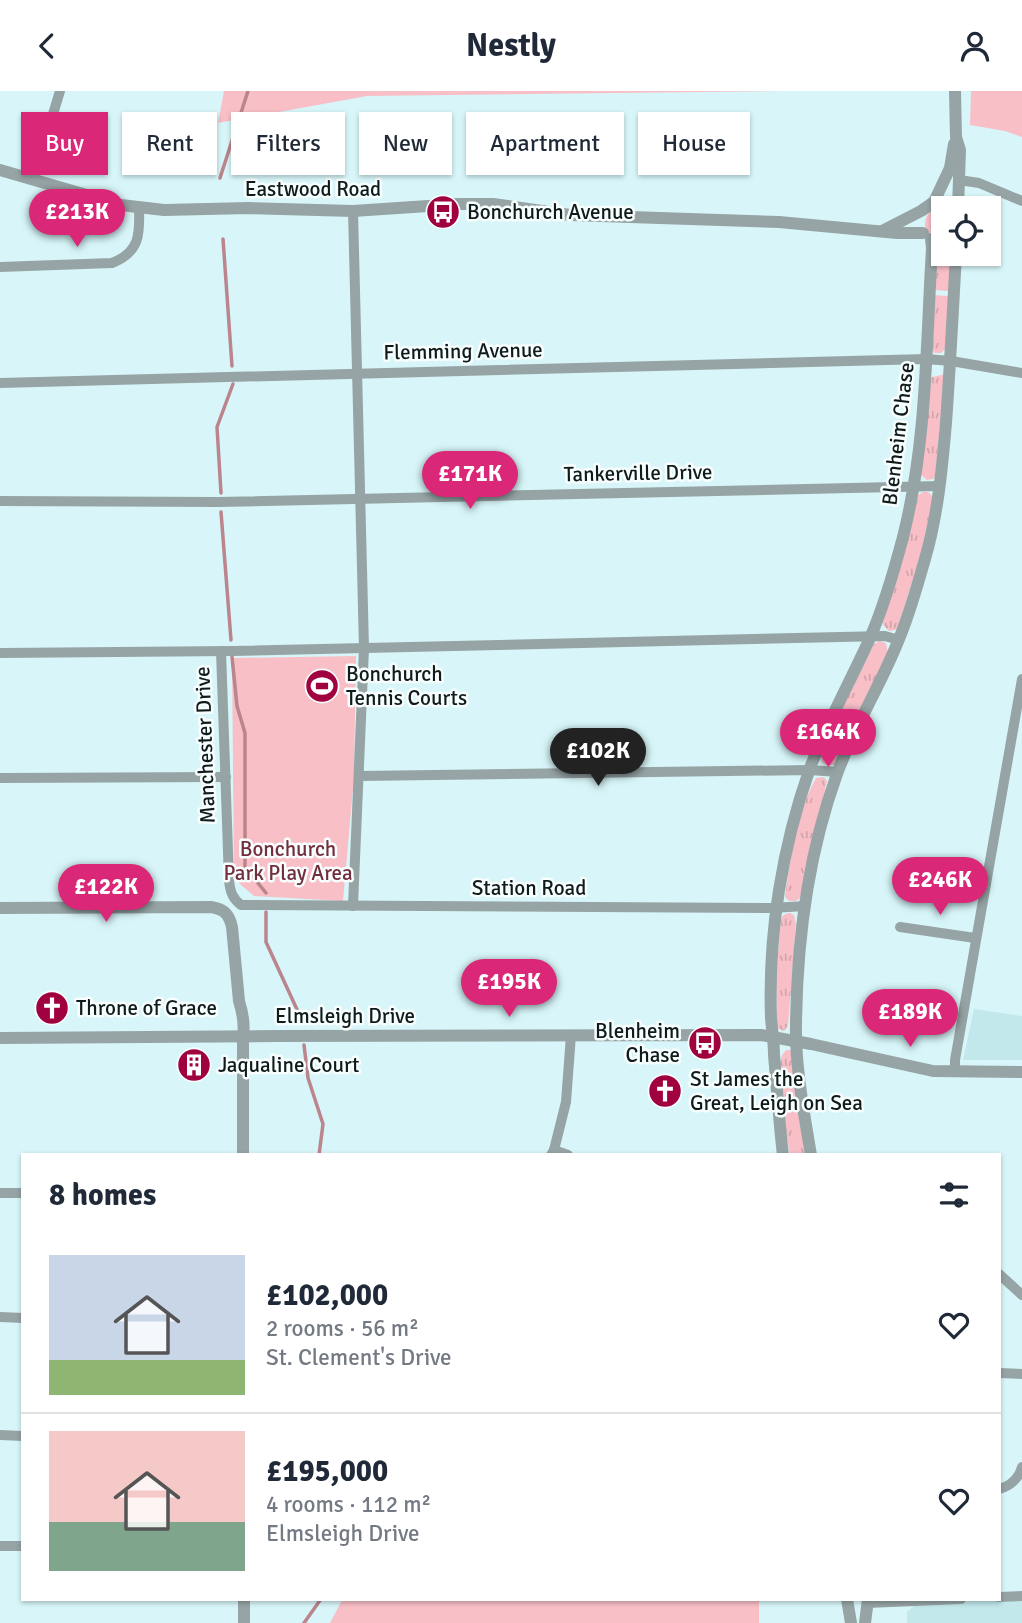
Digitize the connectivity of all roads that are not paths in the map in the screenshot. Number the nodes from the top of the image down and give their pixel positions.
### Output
1 (61, 91) edge
2 (955, 91) edge
3 (956, 137) junction
4 (0, 170) edge
5 (33, 180) junction
6 (959, 180) junction
7 (937, 196) edge
8 (957, 196) edge
9 (1022, 201) edge
10 (931, 204) edge
11 (139, 208) junction
12 (353, 211) junction
13 (921, 211) junction
14 (882, 231) junction
15 (931, 236) edge
16 (931, 237) edge
17 (931, 266) edge
18 (955, 266) edge
19 (0, 267) edge
20 (926, 359) junction
21 (951, 361) junction
22 (358, 373) junction
23 (1022, 373) edge
24 (0, 383) edge
25 (914, 486) junction
26 (940, 486) junction
27 (361, 498) junction
28 (0, 501) edge
29 (871, 637) junction
30 (899, 640) junction
31 (364, 648) junction
32 (221, 651) junction
33 (0, 653) edge
34 (1022, 679) edge
35 (810, 770) junction
36 (838, 772) junction
37 (359, 776) junction
38 (226, 777) junction
39 (0, 778) edge
40 (253, 906) joint
41 (804, 906) junction
42 (353, 907) junction
43 (0, 908) edge
44 (777, 908) junction
45 (900, 927) dead end
46 (975, 938) junction
47 (571, 1035) junction
48 (243, 1037) junction
49 (773, 1037) junction
50 (0, 1038) edge
51 (797, 1042) junction
52 (955, 1071) junction
53 (1022, 1072) edge
54 (552, 1152) edge
55 (243, 1153) edge
56 (783, 1153) edge
57 (811, 1153) edge
58 (0, 1193) edge
59 (21, 1193) edge
60 (1001, 1276) edge
61 (1022, 1295) edge
62 (0, 1317) edge
63 (21, 1318) edge
64 (1001, 1373) edge
65 (1022, 1374) edge
66 (0, 1435) edge
67 (21, 1436) edge
68 (1022, 1467) edge
69 (1001, 1488) edge
70 (0, 1546) edge
71 (21, 1546) edge
72 (1022, 1596) edge
73 (1001, 1597) edge
74 (244, 1601) edge
75 (847, 1601) edge
76 (867, 1601) edge
77 (244, 1623) edge
78 (851, 1623) edge
79 (865, 1623) edge

1 - 5 street
2 - 3 street
3 - 6 street
3 - 7 street
4 - 5 street, Eastwood Road
5 - 11 street, Eastwood Road
6 - 8 street
6 - 9 street
10 - 13 street
11 - 12 street, Eastwood Road
11 - 19 street
12 - 14 street, Eastwood Road
12 - 22 street
13 - 14 street
13 - 15 street, Blenheim Chase
14 - 16 street, Eastwood Road
17 - 20 street, Blenheim Chase
18 - 21 street, Blenheim Chase
20 - 21 street, Flemming Avenue
20 - 22 street, Flemming Avenue
20 - 25 street, Blenheim Chase
21 - 23 street, Flemming Avenue
21 - 26 street, Blenheim Chase
22 - 24 street, Flemming Avenue
22 - 27 street
25 - 26 street, Tankerville Drive
25 - 27 street, Tankerville Drive
25 - 29 street, Blenheim Chase
26 - 30 street, Blenheim Chase
27 - 28 street, Tankerville Drive
27 - 31 street
29 - 30 street
29 - 31 street
29 - 35 street, Blenheim Chase
30 - 36 street, Blenheim Chase
31 - 32 street
31 - 37 street
32 - 33 street
32 - 38 street, Manchester Drive
34 - 46 street
35 - 36 street
35 - 37 street
35 - 44 street, Blenheim Chase
36 - 41 street, Blenheim Chase
37 - 42 street
38 - 39 street
38 - 40 street, Manchester Drive
40 - 42 street, Station Road
41 - 44 street, Station Road
41 - 51 street, Blenheim Chase
42 - 44 street, Station Road
43 - 48 street
44 - 49 street, Blenheim Chase
45 - 46 street
46 - 52 street
47 - 48 street, Elmsleigh Drive
47 - 49 street, Elmsleigh Drive
47 - 54 street
48 - 50 street, Elmsleigh Drive
48 - 55 street
49 - 51 street, Elmsleigh Drive
49 - 56 street, Blenheim Chase
51 - 52 street, Elmsleigh Drive
51 - 57 street, Blenheim Chase
52 - 53 street, Elmsleigh Drive
58 - 59 street
60 - 61 street
62 - 63 street
64 - 65 street
66 - 67 street
68 - 69 street
70 - 71 street
72 - 73 street
74 - 77 street
75 - 78 street
76 - 79 street

